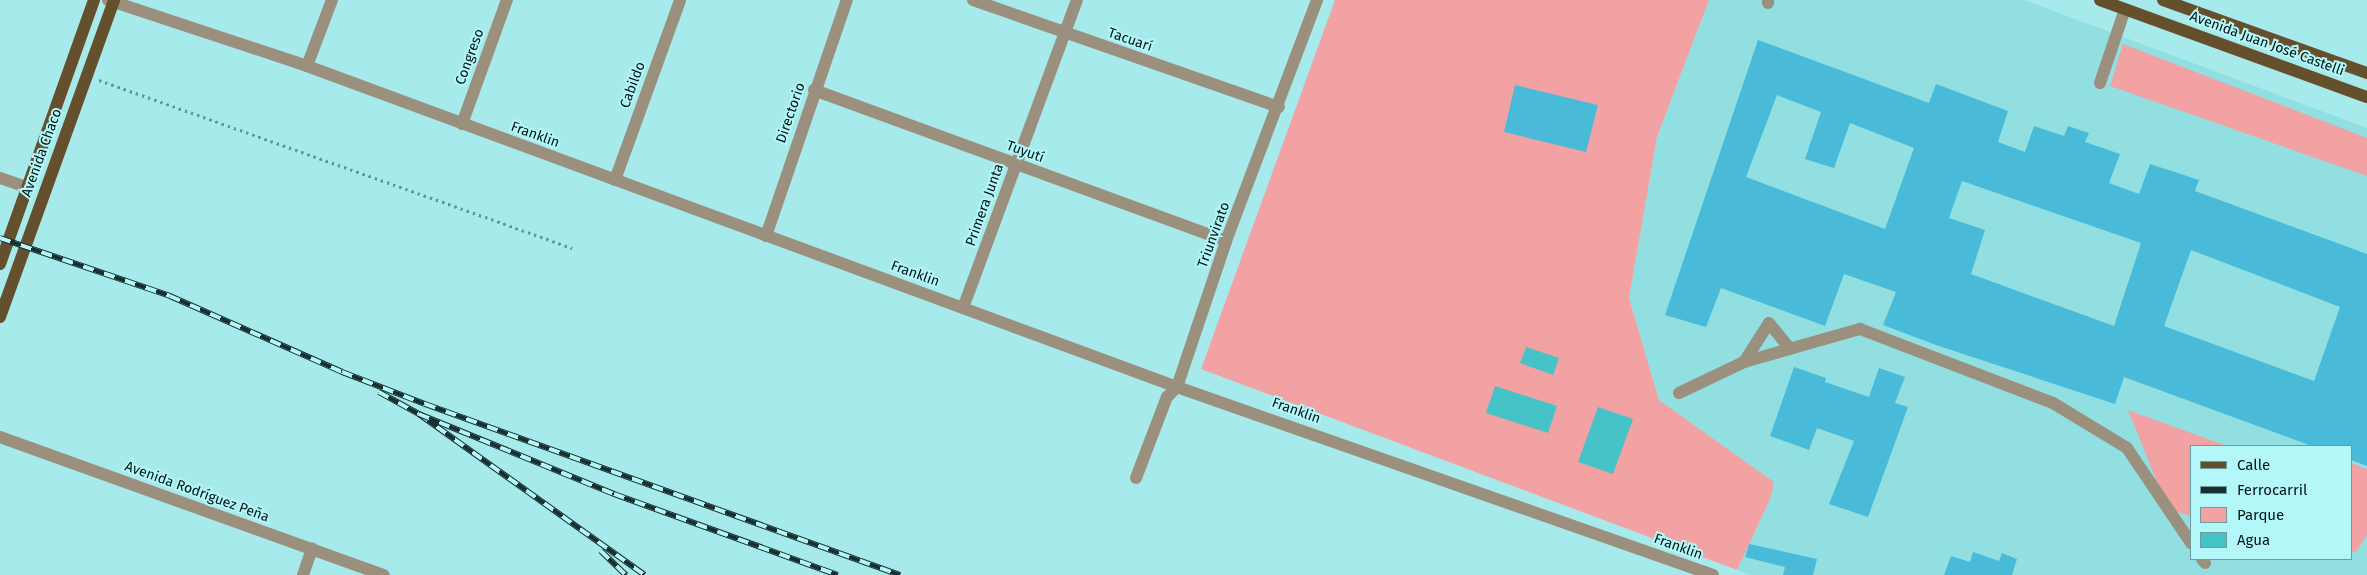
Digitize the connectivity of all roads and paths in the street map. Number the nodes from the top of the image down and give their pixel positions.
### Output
1 (94, 0) edge
2 (112, 0) edge
3 (332, 0) edge
4 (507, 0) edge
5 (680, 0) edge
6 (847, 0) edge
7 (972, 0) edge
8 (1077, 0) edge
9 (1317, 0) edge
10 (2100, 0) edge
11 (2163, 0) edge
12 (2125, 9) junction
13 (1064, 33) junction
14 (307, 66) junction
15 (2367, 73) edge
16 (86, 76) junction
17 (2100, 82) dead end
18 (814, 90) junction
19 (2367, 97) edge
20 (1278, 107) junction
21 (462, 124) junction
22 (1016, 164) junction
23 (0, 178) edge
24 (615, 180) junction
25 (26, 187) junction
26 (766, 236) junction
27 (1226, 241) junction
28 (572, 248) dead end
29 (0, 264) edge
30 (3, 299) edge
31 (963, 308) junction
32 (0, 317) edge
33 (1790, 349) junction
34 (1744, 362) junction
35 (1177, 387) junction
36 (1679, 393) dead end
37 (0, 437) edge
38 (1136, 478) dead end
39 (2190, 542) edge
40 (312, 549) junction
41 (303, 575) edge
42 (384, 575) edge
43 (1713, 575) edge

1 - 25 main road, Avenida Chaco
2 - 14 street, Franklin
2 - 16 main road, Avenida Chaco
3 - 14 street
4 - 21 street, Congreso
5 - 24 street, Cabildo
6 - 18 street, Directorio
7 - 13 street, Tacuarí
8 - 13 street, Primera Junta
9 - 20 street, Triunvirato
10 - 12 main road, Avenida Juan José Castelli
11 - 15 main road, Avenida Juan José Castelli
12 - 17 street
12 - 19 main road, Avenida Juan José Castelli
13 - 20 street, Tacuarí
13 - 22 street, Primera Junta
14 - 21 street, Franklin
16 - 28 path
16 - 30 main road, Avenida Chaco
18 - 22 street, Tuyutí
18 - 26 street, Directorio
20 - 27 street, Triunvirato
21 - 24 street, Franklin
22 - 27 street, Tuyutí
22 - 31 street, Primera Junta
23 - 25 street
24 - 26 street, Franklin
25 - 29 main road, Avenida Chaco
26 - 31 street, Franklin
27 - 35 street, Triunvirato
30 - 32 main road, Avenida Chaco
31 - 35 street, Franklin
33 - 34 street
33 - 34 street
33 - 39 street
34 - 36 street
35 - 38 street, Triunvirato
35 - 43 street, Franklin
37 - 40 street, Avenida Rodríguez Peña
40 - 41 street
40 - 42 street, Avenida Rodríguez Peña

